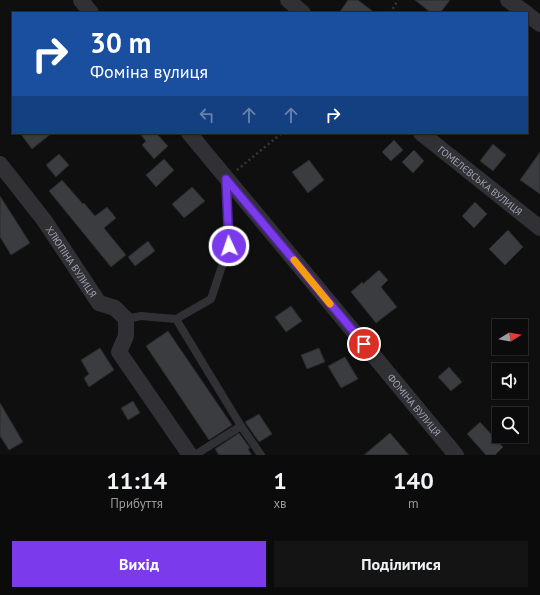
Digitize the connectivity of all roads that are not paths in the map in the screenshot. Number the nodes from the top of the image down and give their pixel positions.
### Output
1 (81, 0) edge
2 (288, 0) edge
3 (508, 0) edge
4 (90, 12) edge
5 (302, 12) edge
6 (523, 12) edge
7 (528, 15) edge
8 (540, 24) edge
9 (190, 134) edge
10 (422, 134) edge
11 (0, 164) edge
12 (226, 179) junction
13 (540, 228) edge
14 (126, 319) junction
15 (176, 319) junction
16 (241, 426) junction
17 (190, 455) edge
18 (195, 455) edge
19 (261, 455) edge
20 (456, 455) edge

1 - 4 street
2 - 5 street
3 - 6 street
7 - 8 street
9 - 12 street, ФОМІНА ВУЛИЦЯ
10 - 13 street, ГОМЕЛЄВСЬКА ВУЛИЦЯ
11 - 14 street, ХЛЮПІНА ВУЛИЦЯ
12 - 15 lane
12 - 20 street, ФОМІНА ВУЛИЦЯ
14 - 15 lane
14 - 17 street
15 - 16 lane
16 - 18 lane
16 - 19 lane

